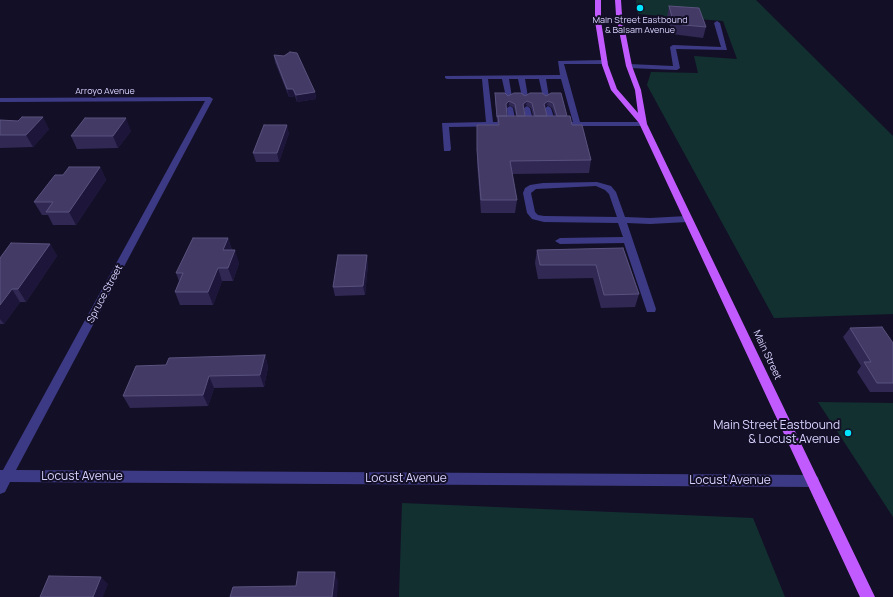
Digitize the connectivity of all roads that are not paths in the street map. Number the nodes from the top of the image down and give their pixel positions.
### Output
1 (598, 0) edge
2 (618, 0) edge
3 (611, 3) dead end
4 (619, 15) junction
5 (717, 23) dead end
6 (605, 62) junction
7 (629, 66) junction
8 (446, 77) dead end
9 (485, 77) junction
10 (505, 77) junction
11 (521, 77) junction
12 (542, 77) junction
13 (564, 77) junction
14 (508, 97) edge
15 (525, 97) edge
16 (546, 97) edge
17 (210, 99) joint
18 (0, 100) edge
19 (510, 108) edge
20 (527, 108) edge
21 (548, 108) edge
22 (490, 124) junction
23 (531, 124) junction
24 (577, 124) junction
25 (643, 124) junction
26 (446, 149) dead end
27 (688, 219) junction
28 (622, 220) junction
29 (628, 240) junction
30 (560, 242) dead end
31 (651, 309) dead end
32 (3, 476) edge
33 (813, 481) junction
34 (0, 488) edge
35 (868, 597) edge

1 - 6 main road, Main Street
2 - 4 main road, Main Street
3 - 4 main road
4 - 7 main road, Main Street
5 - 7 street
6 - 13 street
6 - 25 main road, Main Street
7 - 25 main road, Main Street
8 - 9 street
9 - 10 street
9 - 22 street
10 - 11 street
10 - 14 street
11 - 12 street
11 - 15 street
12 - 13 street
12 - 16 street
13 - 24 street
17 - 18 street, Arroyo Avenue
17 - 32 street, Spruce Street
19 - 23 street
20 - 23 street
21 - 23 street
22 - 23 street
22 - 26 street
23 - 24 street
24 - 25 street
25 - 27 main road, Main Street
27 - 28 street
27 - 33 main road, Main Street
28 - 28 street
28 - 29 street
29 - 30 street
29 - 31 street
32 - 33 street, Locust Avenue
32 - 34 street, Spruce Street
33 - 35 main road, Main Street

